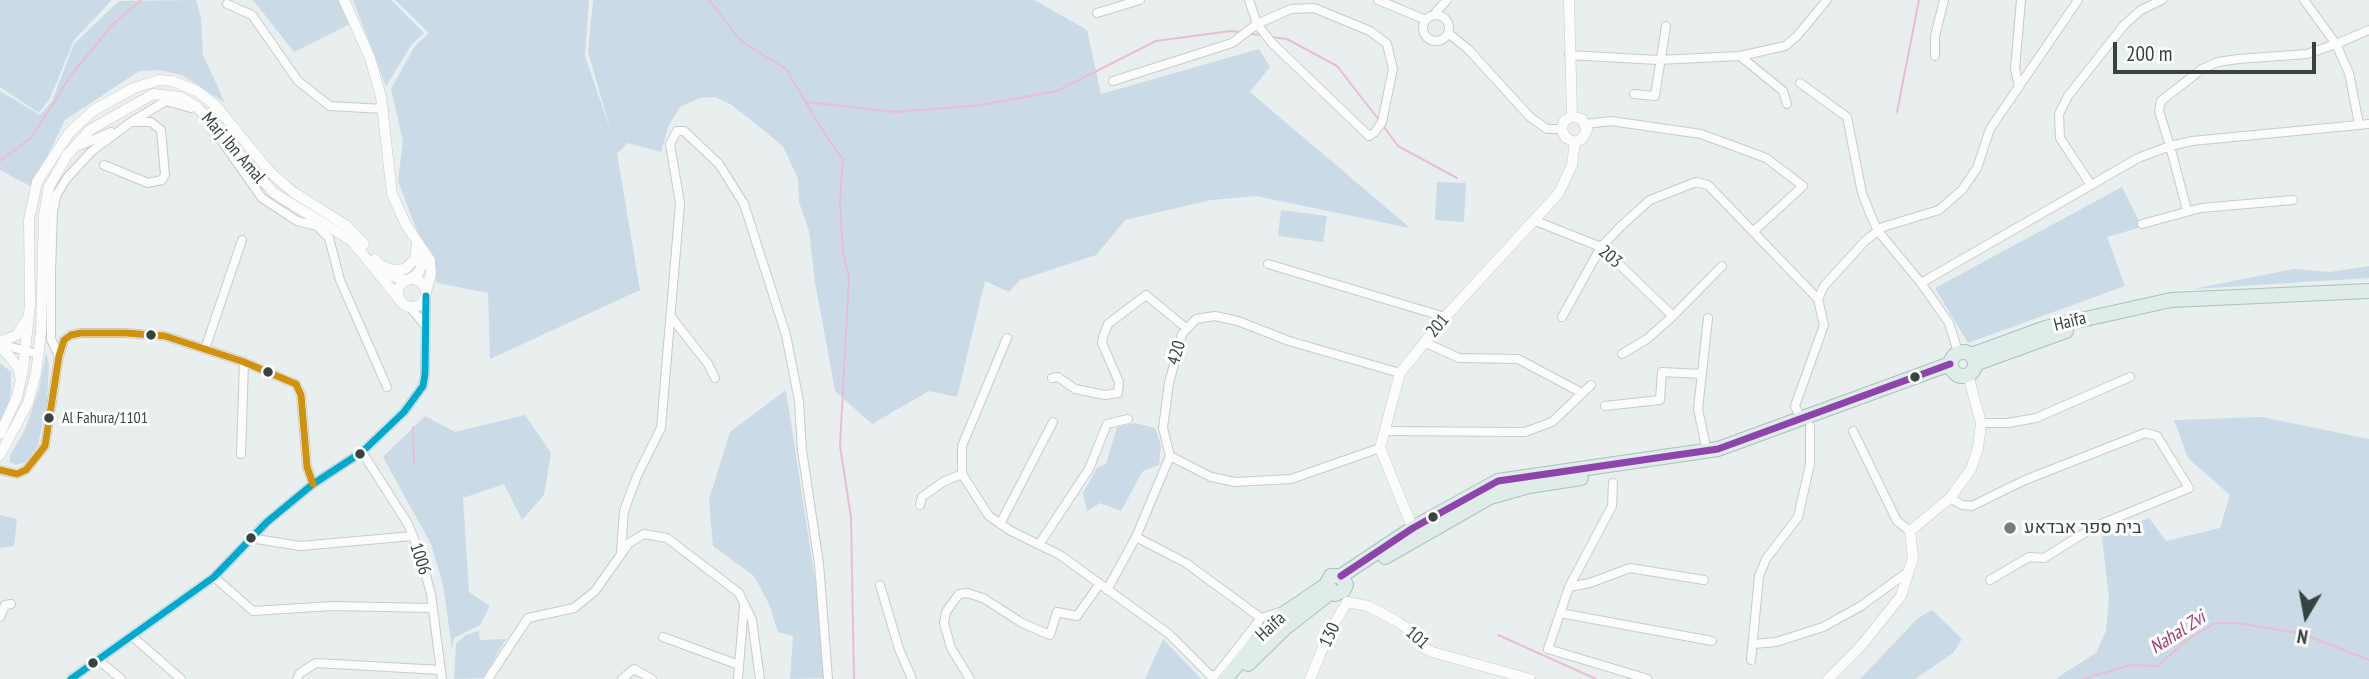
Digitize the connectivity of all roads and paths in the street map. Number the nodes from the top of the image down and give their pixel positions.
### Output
1 (344, 0) edge
2 (1140, 0) edge
3 (1249, 0) edge
4 (1378, 0) edge
5 (1434, 0) edge
6 (1447, 0) edge
7 (1569, 0) edge
8 (1828, 0) edge
9 (1944, 0) edge
10 (2021, 0) edge
11 (2078, 0) edge
12 (2162, 0) edge
13 (2304, 0) edge
14 (227, 4) dead end
15 (1097, 13) dead end
16 (1436, 13) junction
17 (1426, 20) junction
18 (1257, 24) junction
19 (1666, 26) dead end
20 (2369, 30) edge
21 (1448, 33) junction
22 (2336, 44) junction
23 (1569, 55) junction
24 (1740, 55) junction
25 (1936, 56) dead end
26 (1658, 60) junction
27 (1113, 81) dead end
28 (1800, 83) dead end
29 (2019, 87) junction
30 (1634, 94) dead end
31 (1787, 104) dead end
32 (384, 109) junction
33 (1572, 116) junction
34 (131, 122) junction
35 (1586, 124) junction
36 (2359, 124) junction
37 (2369, 124) edge
38 (121, 128) junction
39 (1561, 129) junction
40 (1575, 142) junction
41 (2170, 146) junction
42 (68, 153) junction
43 (104, 164) dead end
44 (2091, 185) junction
45 (2293, 200) dead end
46 (2187, 210) junction
47 (1533, 220) junction
48 (2142, 224) dead end
49 (1755, 231) junction
50 (1878, 231) junction
51 (242, 240) dead end
52 (417, 242) junction
53 (1601, 247) junction
54 (377, 262) junction
55 (1268, 264) dead end
56 (1722, 266) dead end
57 (407, 279) junction
58 (1922, 283) junction
59 (2369, 290) edge
60 (426, 294) junction
61 (399, 299) junction
62 (1818, 299) junction
63 (409, 306) junction
64 (30, 312) junction
65 (1673, 316) junction
66 (1445, 317) junction
67 (1562, 317) dead end
68 (672, 318) junction
69 (1708, 318) dead end
70 (1186, 328) junction
71 (426, 330) junction
72 (1007, 338) dead end
73 (1424, 342) junction
74 (0, 344) edge
75 (205, 349) junction
76 (26, 351) junction
77 (38, 354) junction
78 (1622, 354) dead end
79 (59, 356) junction
80 (244, 362) junction
81 (1963, 364) junction
82 (1400, 373) junction
83 (1701, 374) junction
84 (2130, 377) dead end
85 (715, 378) dead end
86 (1052, 378) dead end
87 (21, 380) junction
88 (1591, 385) dead end
89 (387, 387) dead end
90 (1583, 393) junction
91 (1605, 407) dead end
92 (1128, 419) dead end
93 (1053, 422) dead end
94 (1806, 423) junction
95 (1980, 423) junction
96 (1385, 431) junction
97 (1853, 431) dead end
98 (0, 434) edge
99 (1705, 442) dead end
100 (1380, 447) junction
101 (362, 452) junction
102 (241, 454) dead end
103 (0, 455) edge
104 (1170, 456) junction
105 (0, 470) edge
106 (962, 474) junction
107 (1613, 483) dead end
108 (313, 484) junction
109 (1950, 498) junction
110 (920, 505) dead end
111 (1000, 524) junction
112 (1910, 531) junction
113 (1415, 533) junction
114 (413, 536) junction
115 (1136, 537) junction
116 (250, 538) junction
117 (1040, 543) junction
118 (621, 552) junction
119 (1912, 569) junction
120 (214, 577) junction
121 (1704, 580) dead end
122 (1990, 580) dead end
123 (1099, 584) junction
124 (880, 585) dead end
125 (1569, 587) junction
126 (1338, 588) junction
127 (1107, 590) junction
128 (744, 602) junction
129 (11, 604) dead end
130 (433, 608) junction
131 (1289, 610) junction
132 (1560, 613) junction
133 (0, 617) edge
134 (1261, 618) junction
135 (133, 637) junction
136 (663, 637) dead end
137 (1712, 641) dead end
138 (1753, 644) junction
139 (1751, 660) dead end
140 (100, 661) junction
141 (739, 665) junction
142 (441, 675) edge
143 (1216, 678) edge
144 (71, 679) edge
145 (121, 679) edge
146 (181, 679) edge
147 (297, 679) edge
148 (488, 679) edge
149 (622, 679) edge
150 (652, 679) edge
151 (738, 679) edge
152 (760, 679) edge
153 (828, 679) edge
154 (912, 679) edge
155 (970, 679) edge
156 (1236, 679) edge
157 (1310, 679) edge
158 (1530, 679) edge
159 (1648, 679) edge
160 (1828, 679) edge

1 - 32 street
2 - 15 street
3 - 18 street
4 - 17 street
5 - 16 street
6 - 16 street
7 - 23 street
8 - 24 street
9 - 25 street
10 - 29 street
11 - 29 street
12 - 44 street
13 - 22 street
14 - 32 street
16 - 17 street
16 - 21 street
17 - 21 street
18 - 18 street
18 - 27 street
19 - 26 street
20 - 22 street
21 - 39 street
22 - 36 street
22 - 41 street
23 - 26 street
23 - 33 street
24 - 26 street
24 - 31 street
26 - 30 street
28 - 50 street
29 - 50 street
32 - 52 street
33 - 35 street
33 - 39 street
34 - 38 street
34 - 43 street
34 - 89 street
35 - 40 street
35 - 49 street
36 - 37 street
36 - 41 street
38 - 42 street
38 - 79 street
39 - 40 street
40 - 47 street, 201
41 - 44 street
41 - 46 street
42 - 61 street, Marj Ibn Amal
42 - 77 street, Marj Ibn Amal
44 - 58 street
45 - 46 street
46 - 48 street
47 - 53 street, 203
47 - 66 street, 201
49 - 53 street
49 - 62 street
50 - 58 street
50 - 62 street
51 - 75 street
52 - 54 street
52 - 57 street
52 - 60 street
53 - 65 street, 203
53 - 67 street
54 - 57 street, Marj Ibn Amal
54 - 64 street, Marj Ibn Amal
55 - 66 street
56 - 65 street
57 - 60 street
57 - 61 street
58 - 81 street
59 - 81 highway, Haifa
60 - 63 street
60 - 71 street
61 - 63 street
62 - 94 street
63 - 71 street
64 - 74 street
64 - 76 street, Marj Ibn Amal
65 - 78 street
66 - 73 street, 201
68 - 85 street
68 - 118 street
68 - 153 street
69 - 83 street
70 - 82 street, 420
70 - 86 street
70 - 104 street, 420
71 - 101 street
72 - 106 street
73 - 82 street, 201
73 - 90 street
74 - 76 street
74 - 87 street
75 - 79 street
75 - 80 street
76 - 77 street
76 - 87 street, Marj Ibn Amal
77 - 103 street, Marj Ibn Amal
79 - 105 street
80 - 102 street
80 - 108 street
81 - 94 highway, Haifa
81 - 95 street
82 - 96 street, 201
83 - 91 street
83 - 99 street
84 - 95 street
87 - 98 street, Marj Ibn Amal
88 - 90 street
90 - 96 street
92 - 117 street
93 - 111 street
94 - 113 highway, Haifa
94 - 138 street
95 - 109 street
96 - 100 street, 201
97 - 112 street
100 - 104 street
100 - 113 street
101 - 108 street
101 - 114 street, 1006
104 - 115 street
106 - 110 street
106 - 111 street
107 - 125 street
108 - 116 street
109 - 112 street
109 - 122 street
111 - 117 street
112 - 119 street
113 - 126 highway, Haifa
114 - 116 street
114 - 130 street, 1006
115 - 127 street
115 - 134 street
116 - 120 street
117 - 123 street
118 - 128 street
118 - 148 street
119 - 138 street
119 - 160 street
120 - 130 street
120 - 135 street
121 - 125 street
123 - 127 street
123 - 155 street
124 - 154 street
125 - 132 street
126 - 131 highway, Haifa
126 - 156 highway, Haifa
126 - 157 street, 130
126 - 158 street, 101
127 - 143 street
128 - 141 street
128 - 152 street
129 - 133 street
130 - 142 street, 1006
131 - 134 street
131 - 143 highway, Haifa
132 - 137 street
132 - 159 street
134 - 143 street
135 - 140 street
135 - 146 street
136 - 141 street
138 - 139 street
140 - 144 street
140 - 145 street
141 - 151 street
142 - 147 street
149 - 150 street

